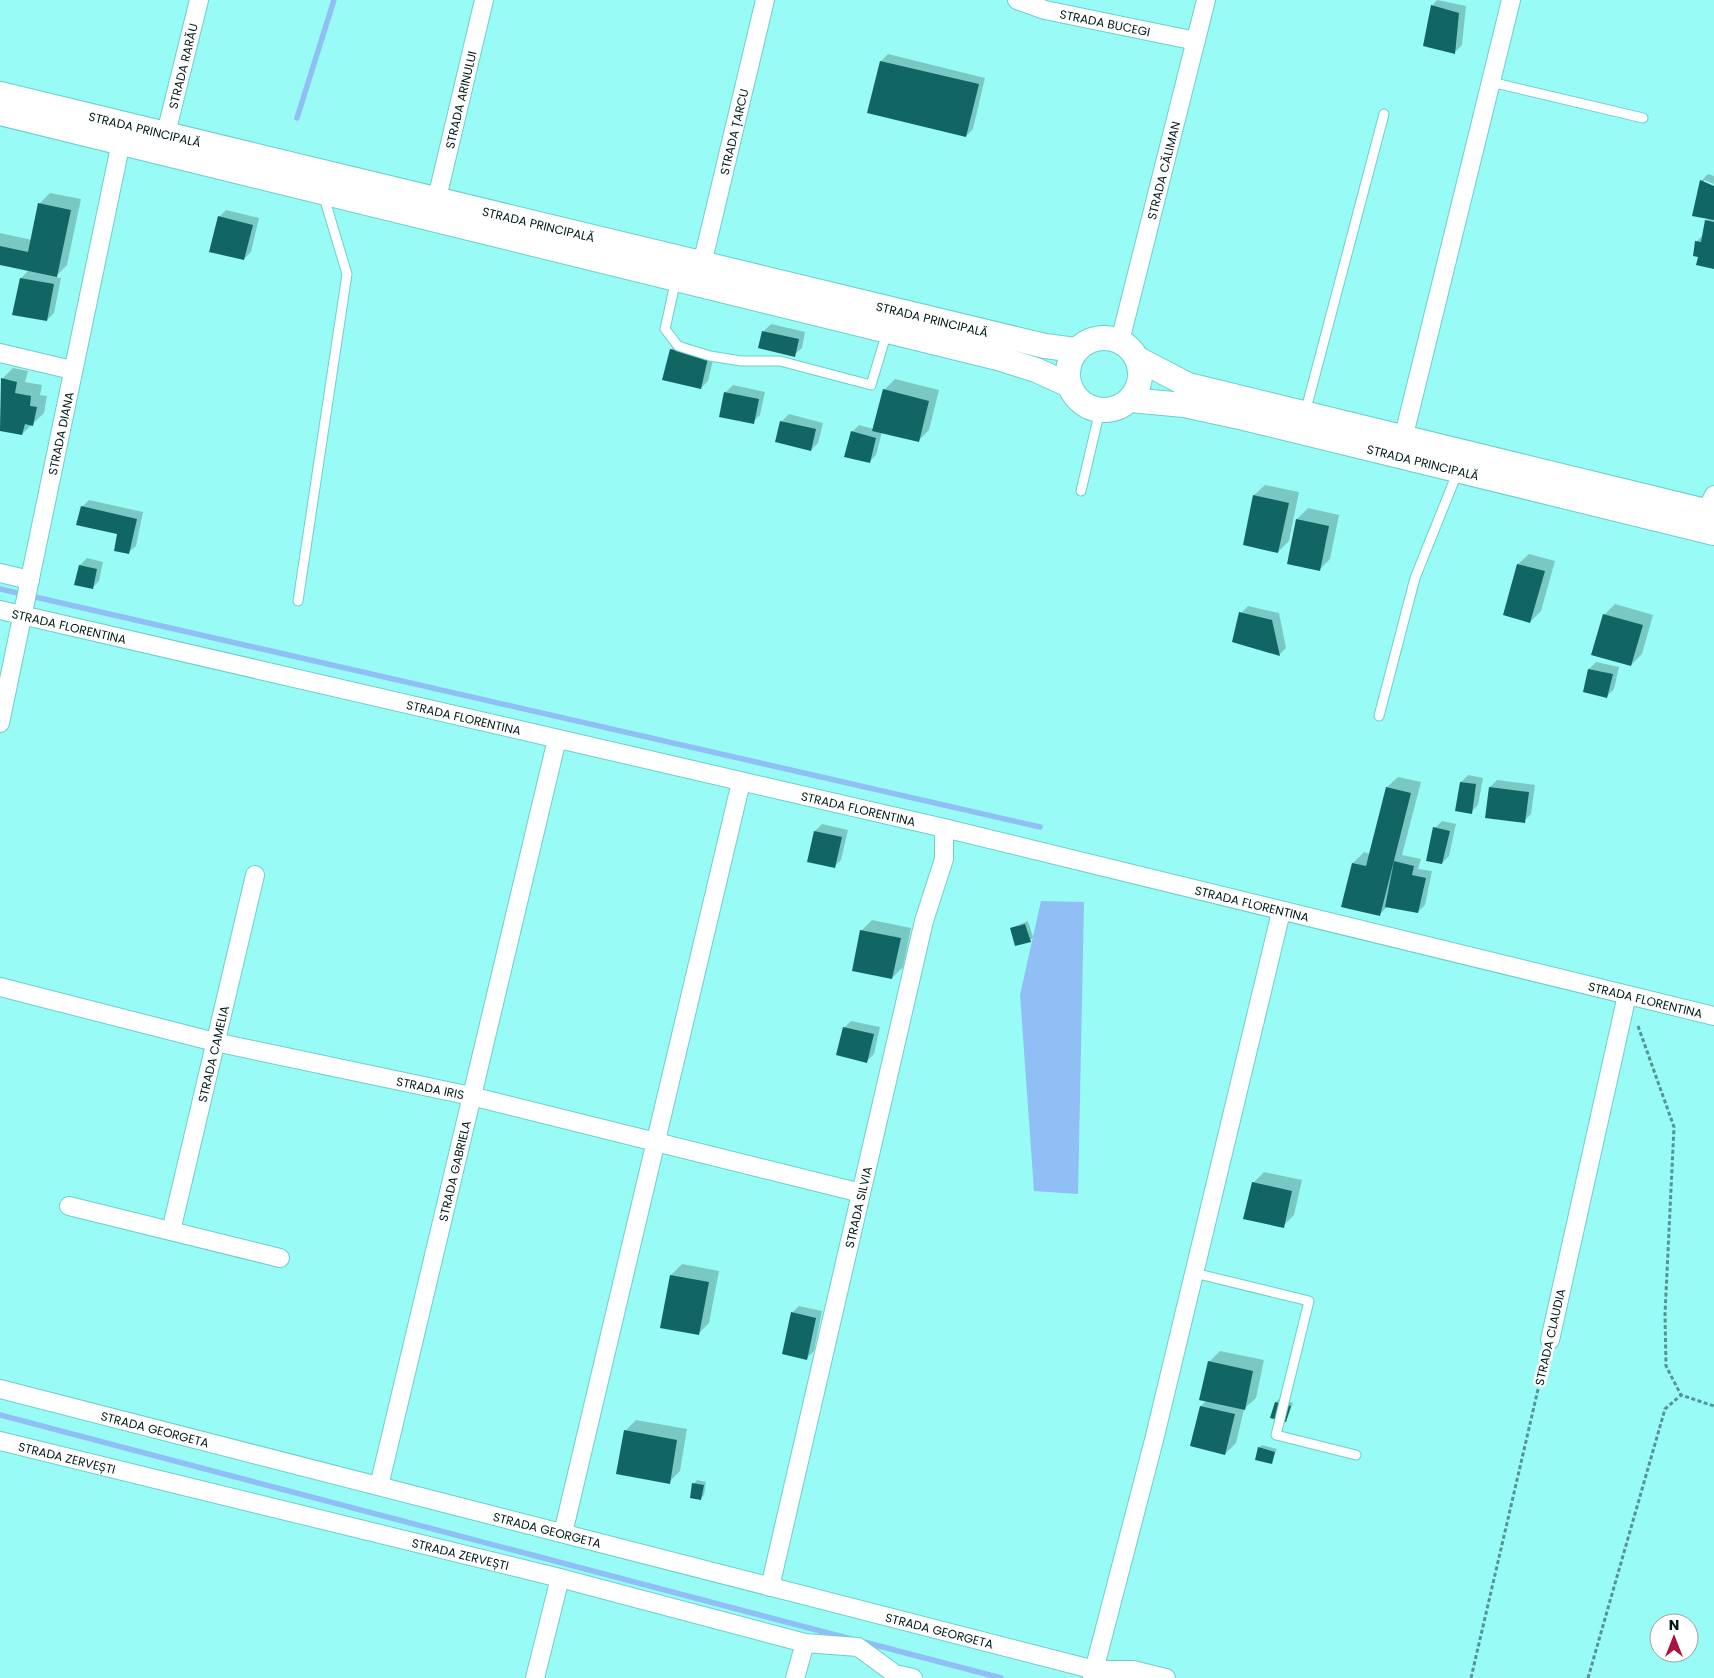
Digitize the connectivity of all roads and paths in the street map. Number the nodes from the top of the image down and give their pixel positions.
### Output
1 (199, 0) edge
2 (484, 0) edge
3 (765, 0) edge
4 (1017, 0) edge
5 (1206, 0) edge
6 (1511, 0) edge
7 (1196, 41) junction
8 (1491, 82) junction
9 (0, 94) edge
10 (0, 114) edge
11 (1384, 114) dead end
12 (1643, 118) dead end
13 (166, 133) junction
14 (120, 142) junction
15 (322, 191) junction
16 (437, 198) junction
17 (702, 264) junction
18 (676, 278) junction
19 (887, 332) junction
20 (1120, 341) junction
21 (1076, 350) junction
22 (0, 353) edge
23 (1138, 359) junction
24 (72, 370) junction
25 (1069, 385) junction
26 (1130, 400) junction
27 (1100, 410) junction
28 (1305, 413) junction
29 (1403, 439) junction
30 (1458, 471) junction
31 (1081, 491) dead end
32 (1711, 506) edge
33 (1714, 533) edge
34 (0, 573) edge
35 (29, 584) junction
36 (298, 601) dead end
37 (0, 610) edge
38 (22, 611) junction
39 (1379, 716) dead end
40 (0, 723) edge
41 (557, 739) junction
42 (741, 782) junction
43 (944, 828) junction
44 (255, 875) dead end
45 (1281, 912) junction
46 (0, 987) edge
47 (1627, 995) junction
48 (1714, 1016) edge
49 (216, 1042) junction
50 (471, 1096) junction
51 (656, 1142) junction
52 (861, 1193) junction
53 (69, 1206) dead end
54 (171, 1231) junction
55 (280, 1258) dead end
56 (1194, 1273) junction
57 (1550, 1340) joint
58 (0, 1389) edge
59 (1681, 1395) junction
60 (1714, 1406) edge
61 (0, 1441) edge
62 (1356, 1455) dead end
63 (379, 1486) junction
64 (563, 1533) junction
65 (560, 1578) junction
66 (770, 1586) junction
67 (805, 1643) junction
68 (1093, 1674) edge
69 (535, 1678) edge
70 (795, 1678) edge
71 (912, 1678) edge
72 (1166, 1678) edge
73 (1470, 1678) edge
74 (1588, 1678) edge

1 - 13 street, STRADA RARĂU
2 - 16 street, STRADA ARINULUI
3 - 17 street, STRADA ȚARCU
4 - 7 street, STRADA BUCEGI
5 - 7 street, STRADA CĂLIMAN
6 - 8 street
7 - 20 street, STRADA CĂLIMAN
8 - 12 lane
8 - 29 street
9 - 13 main road, STRADA PRINCIPALĂ
10 - 14 main road, STRADA PRINCIPALĂ
11 - 28 lane
13 - 16 main road, STRADA PRINCIPALĂ
14 - 15 main road, STRADA PRINCIPALĂ
14 - 24 street, STRADA DIANA
15 - 18 main road, STRADA PRINCIPALĂ
15 - 36 lane
16 - 17 main road, STRADA PRINCIPALĂ
17 - 21 main road, STRADA PRINCIPALĂ
18 - 19 main road, STRADA PRINCIPALĂ
18 - 19 lane
19 - 25 main road, STRADA PRINCIPALĂ
20 - 21 main road
20 - 23 main road
21 - 25 main road
22 - 24 street
23 - 26 main road
23 - 28 main road, STRADA PRINCIPALĂ
24 - 35 street, STRADA DIANA
25 - 27 main road
26 - 27 main road
26 - 30 main road, STRADA PRINCIPALĂ
27 - 31 lane
28 - 29 main road, STRADA PRINCIPALĂ
29 - 32 main road, STRADA PRINCIPALĂ
30 - 33 main road, STRADA PRINCIPALĂ
30 - 39 lane
34 - 35 street
35 - 38 street, STRADA DIANA
37 - 38 street, STRADA FLORENTINA
38 - 40 street, STRADA DIANA
38 - 41 street, STRADA FLORENTINA
41 - 42 street, STRADA FLORENTINA
41 - 50 street, STRADA GABRIELA
42 - 43 street, STRADA FLORENTINA
42 - 51 street
43 - 45 street, STRADA FLORENTINA
43 - 52 street, STRADA SILVIA
44 - 49 street, STRADA CAMELIA
45 - 47 street, STRADA FLORENTINA
45 - 56 street
46 - 49 street, STRADA IRIS
47 - 48 street, STRADA FLORENTINA
47 - 57 street, STRADA CLAUDIA
47 - 59 path
49 - 50 street, STRADA IRIS
49 - 54 street, STRADA CAMELIA
50 - 51 street, STRADA IRIS
50 - 63 street, STRADA GABRIELA
51 - 52 street, STRADA IRIS
51 - 64 street
52 - 66 street, STRADA SILVIA
53 - 54 street
54 - 55 street
56 - 62 lane
56 - 68 street
57 - 73 path, STRADA CLAUDIA
58 - 63 street, STRADA GEORGETA
59 - 60 path
59 - 74 path
61 - 65 street, STRADA ZERVEȘTI
63 - 64 street, STRADA GEORGETA
64 - 66 street, STRADA GEORGETA
65 - 67 street, STRADA ZERVEȘTI
65 - 69 street
66 - 68 street, STRADA GEORGETA
67 - 70 street
67 - 71 street, STRADA ZERVEȘTI
68 - 72 street, STRADA GEORGETA

